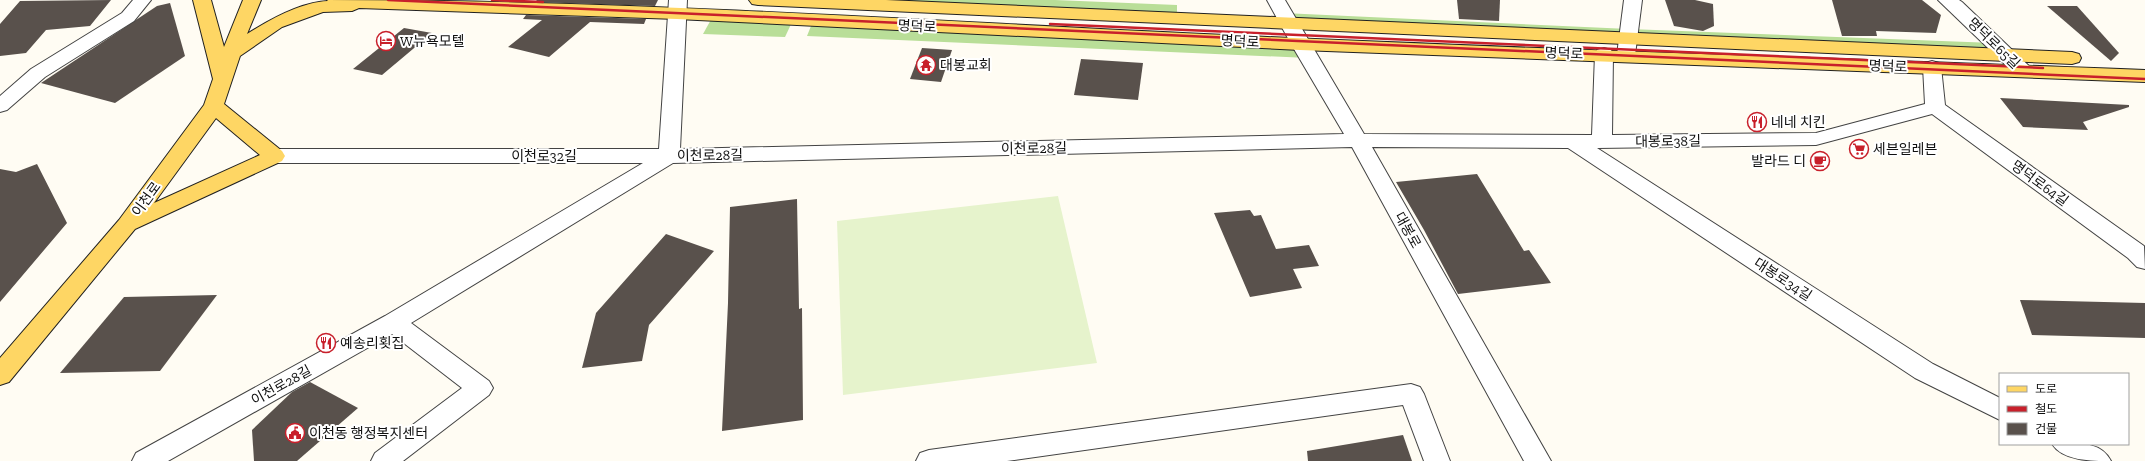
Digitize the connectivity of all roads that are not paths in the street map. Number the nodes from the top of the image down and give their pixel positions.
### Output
1 (142, 0) edge
2 (202, 0) edge
3 (252, 0) edge
4 (336, 0) edge
5 (758, 0) edge
6 (1276, 0) edge
7 (1633, 0) edge
8 (1947, 0) edge
9 (937, 4) edge
10 (375, 6) junction
11 (677, 7) edge
12 (1288, 22) junction
13 (1300, 44) junction
14 (1627, 47) junction
15 (231, 52) junction
16 (1604, 54) junction
17 (2005, 54) junction
18 (2145, 61) edge
19 (1932, 67) junction
20 (2023, 71) junction
21 (2145, 76) edge
22 (223, 80) junction
23 (0, 106) edge
24 (214, 106) junction
25 (1935, 107) junction
26 (1358, 140) junction
27 (1571, 141) junction
28 (1602, 142) junction
29 (275, 156) junction
30 (669, 156) junction
31 (127, 225) junction
32 (2145, 260) edge
33 (393, 322) junction
34 (0, 375) edge
35 (1999, 409) edge
36 (2067, 445) edge
37 (145, 461) edge
38 (384, 461) edge
39 (929, 461) edge
40 (1437, 461) edge
41 (1538, 461) edge
42 (2098, 461) edge

1 - 23 street
2 - 22 main road
3 - 15 main road, 이천로
4 - 10 main road, 명덕로
5 - 9 main road, 명덕로
6 - 12 street, 대봉로
7 - 14 street
8 - 17 street, 명덕로65길
9 - 12 main road, 명덕로
10 - 11 main road, 명덕로
10 - 15 main road
11 - 13 main road, 명덕로
11 - 30 street
12 - 13 street, 대봉로
12 - 14 main road, 명덕로
13 - 16 main road, 명덕로
13 - 26 street, 대봉로
14 - 16 main road, 명덕로
14 - 17 main road, 명덕로
14 - 19 main road, 명덕로
15 - 22 main road, 이천로
16 - 28 street
17 - 18 main road, 명덕로
17 - 20 street, 명덕로65길
19 - 20 main road, 명덕로
19 - 25 street
20 - 21 main road, 명덕로
22 - 24 main road, 이천로
24 - 29 main road
24 - 31 main road, 이천로
25 - 28 street, 대봉로38길
25 - 32 street, 명덕로64길
26 - 27 street, 대봉로38길
26 - 30 street, 이천로28길
26 - 41 street, 대봉로
27 - 28 street, 대봉로38길
27 - 35 street, 대봉로34길
29 - 30 street, 이천로32길
29 - 31 main road
30 - 33 street, 이천로28길
31 - 34 main road, 이천로
33 - 37 street, 이천로28길
33 - 38 street
36 - 42 street
39 - 40 street

